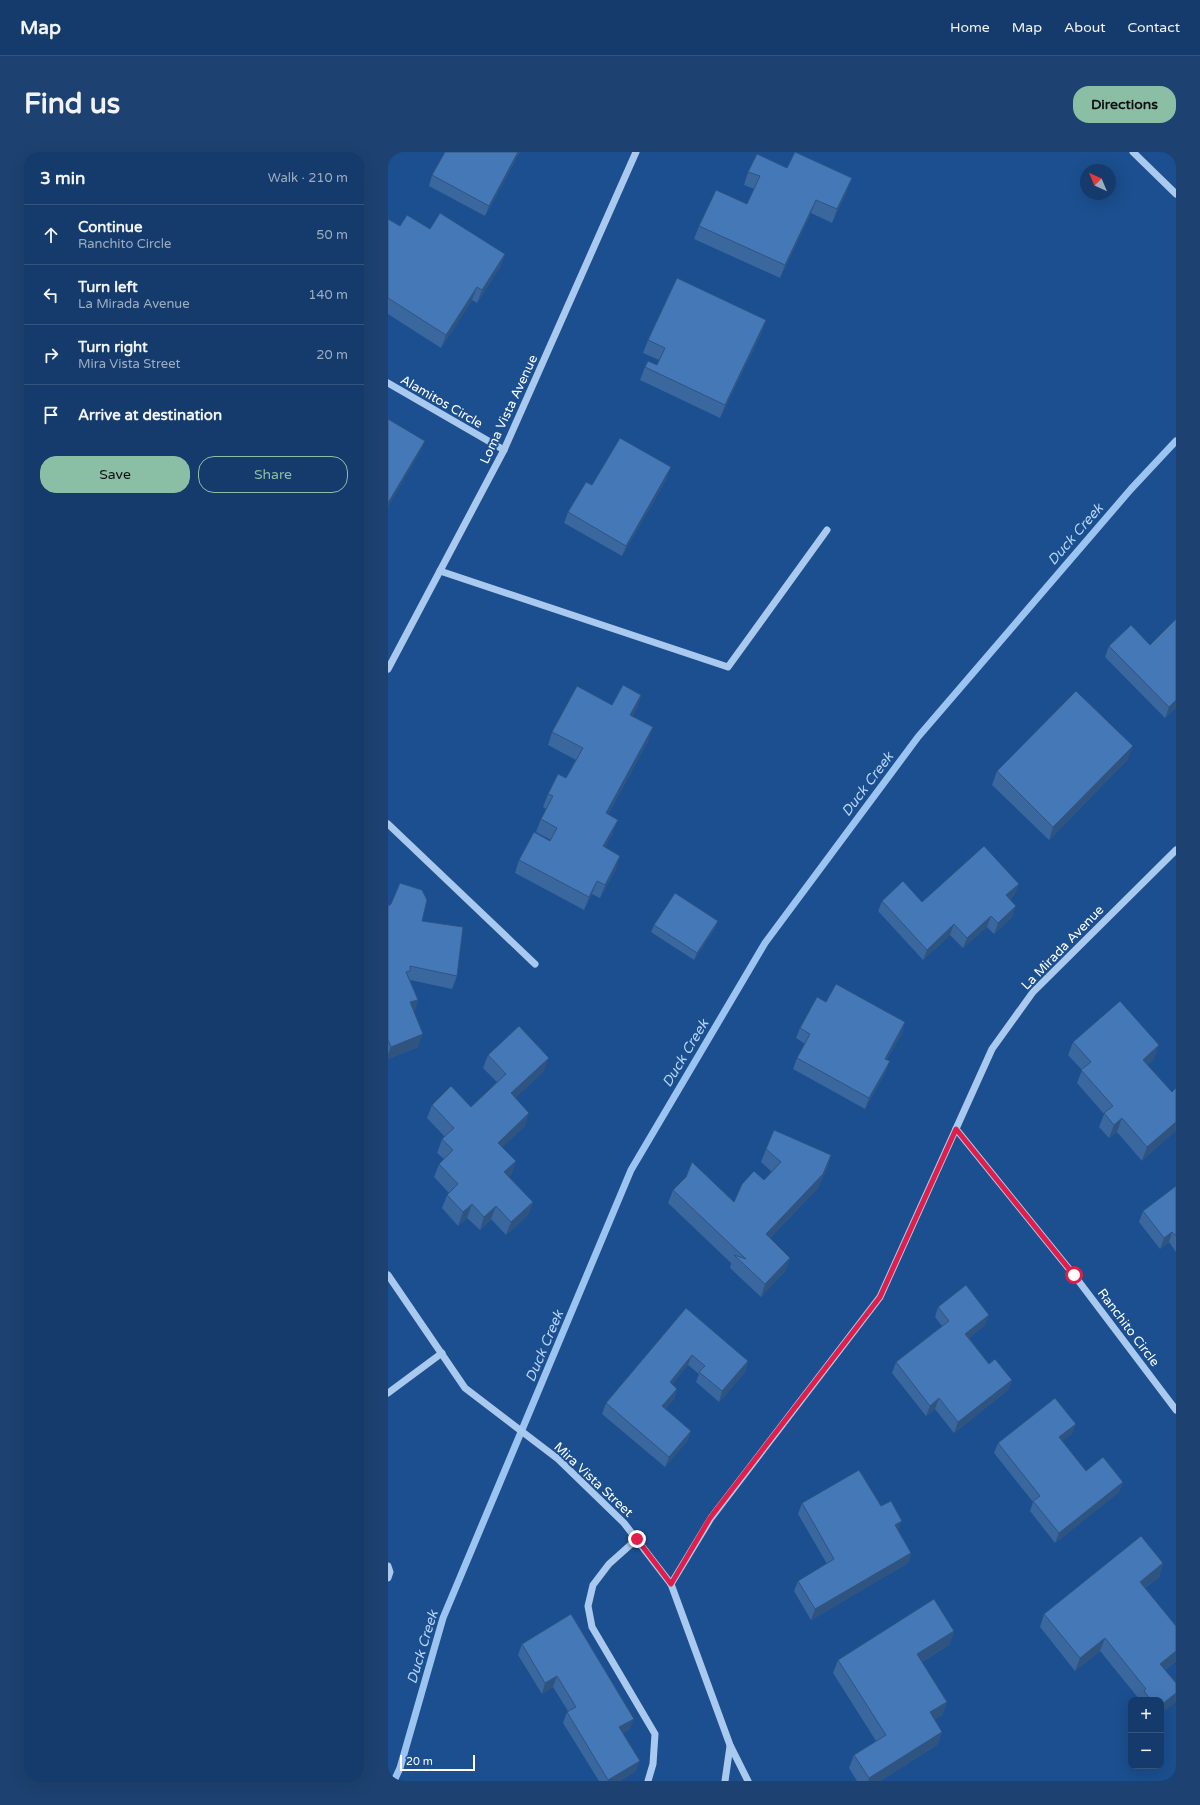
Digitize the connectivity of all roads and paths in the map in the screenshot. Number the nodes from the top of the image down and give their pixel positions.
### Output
1 (636, 152) edge
2 (1133, 152) edge
3 (1176, 194) edge
4 (388, 384) edge
5 (504, 450) junction
6 (827, 530) dead end
7 (440, 571) junction
8 (388, 669) edge
9 (388, 824) edge
10 (1176, 850) edge
11 (535, 964) dead end
12 (956, 1129) junction
13 (388, 1275) edge
14 (442, 1353) junction
15 (388, 1392) edge
16 (1176, 1410) edge
17 (637, 1539) junction
18 (388, 1566) edge
19 (388, 1578) edge
20 (671, 1584) junction
21 (730, 1745) junction
22 (648, 1781) edge
23 (725, 1781) edge
24 (748, 1781) edge

1 - 5 street, Loma Vista Avenue
2 - 3 street
4 - 5 street, Alamitos Circle
5 - 7 street, Loma Vista Avenue
6 - 7 street
7 - 8 street, Loma Vista Avenue
9 - 11 street
10 - 12 street, La Mirada Avenue
12 - 16 street, Ranchito Circle
12 - 20 street, La Mirada Avenue
13 - 14 street, Mira Vista Street
14 - 15 street
14 - 17 street, Mira Vista Street
17 - 20 street, Mira Vista Street
17 - 22 street
18 - 19 street
20 - 21 street, Mira Vista Street
21 - 23 street
21 - 24 street, Mira Vista Street

